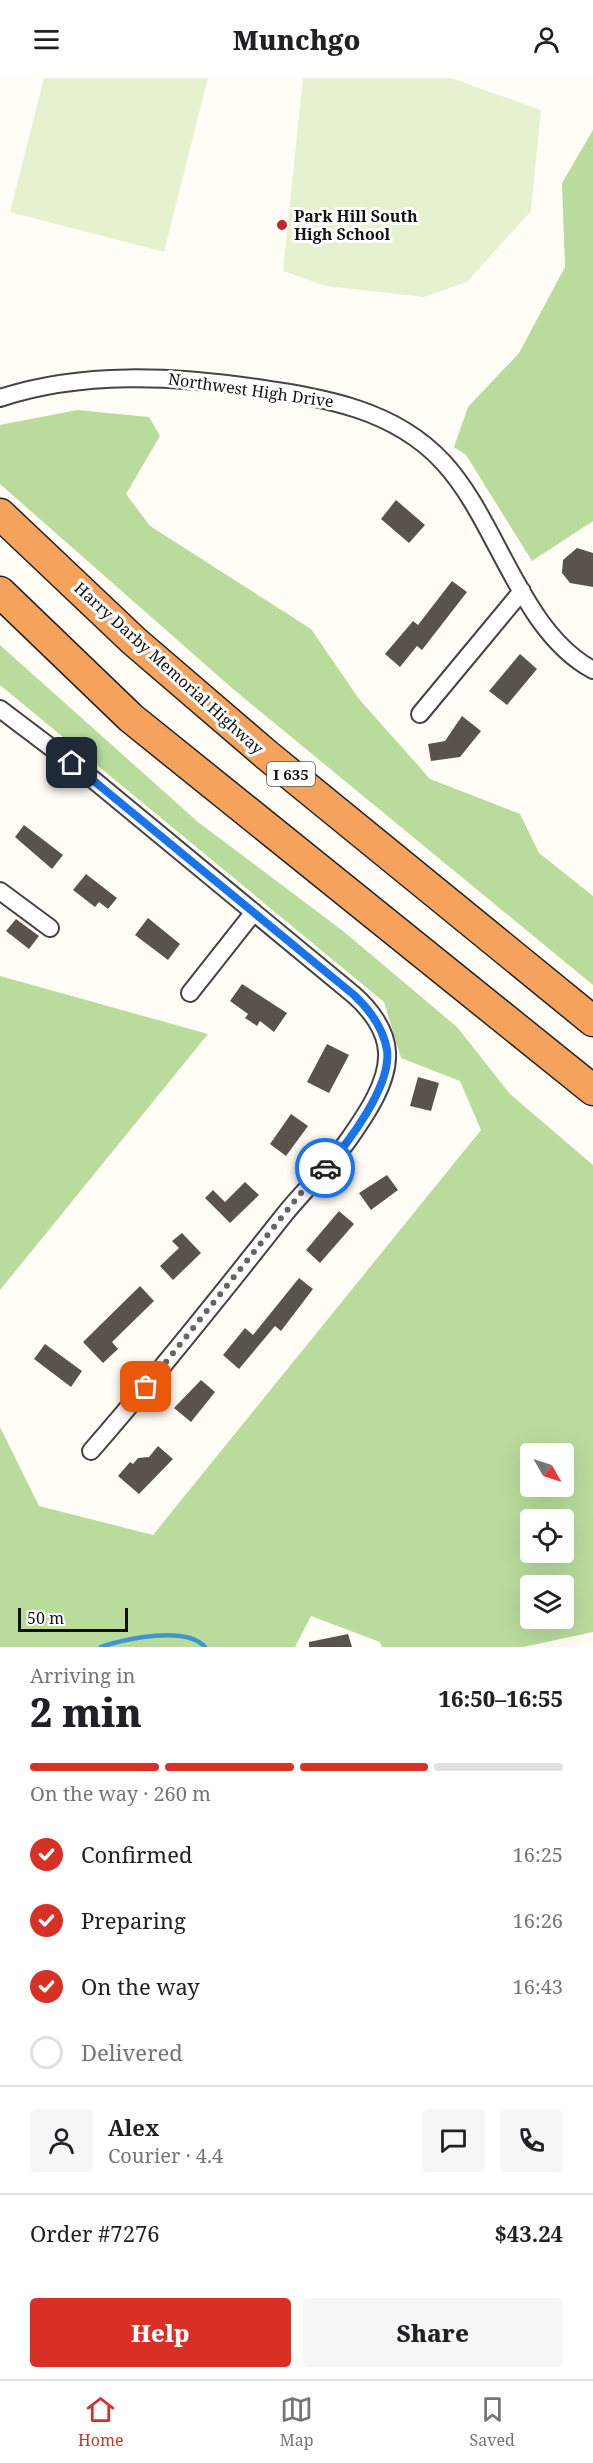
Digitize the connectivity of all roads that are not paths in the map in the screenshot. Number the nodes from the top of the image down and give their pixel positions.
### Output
1 (0, 398) edge
2 (0, 514) edge
3 (522, 591) junction
4 (0, 592) edge
5 (593, 670) edge
6 (0, 709) edge
7 (420, 714) dead end
8 (0, 891) edge
9 (254, 912) junction
10 (50, 928) dead end
11 (190, 993) dead end
12 (593, 1021) edge
13 (593, 1090) edge
14 (92, 1451) dead end

1 - 3 street, Northwest High Drive
2 - 12 highway, Harry Darby Memorial Highway / I 635
3 - 5 street, Northwest High Drive
3 - 7 street
4 - 13 highway
6 - 9 street
8 - 10 street
9 - 11 street
9 - 14 street

